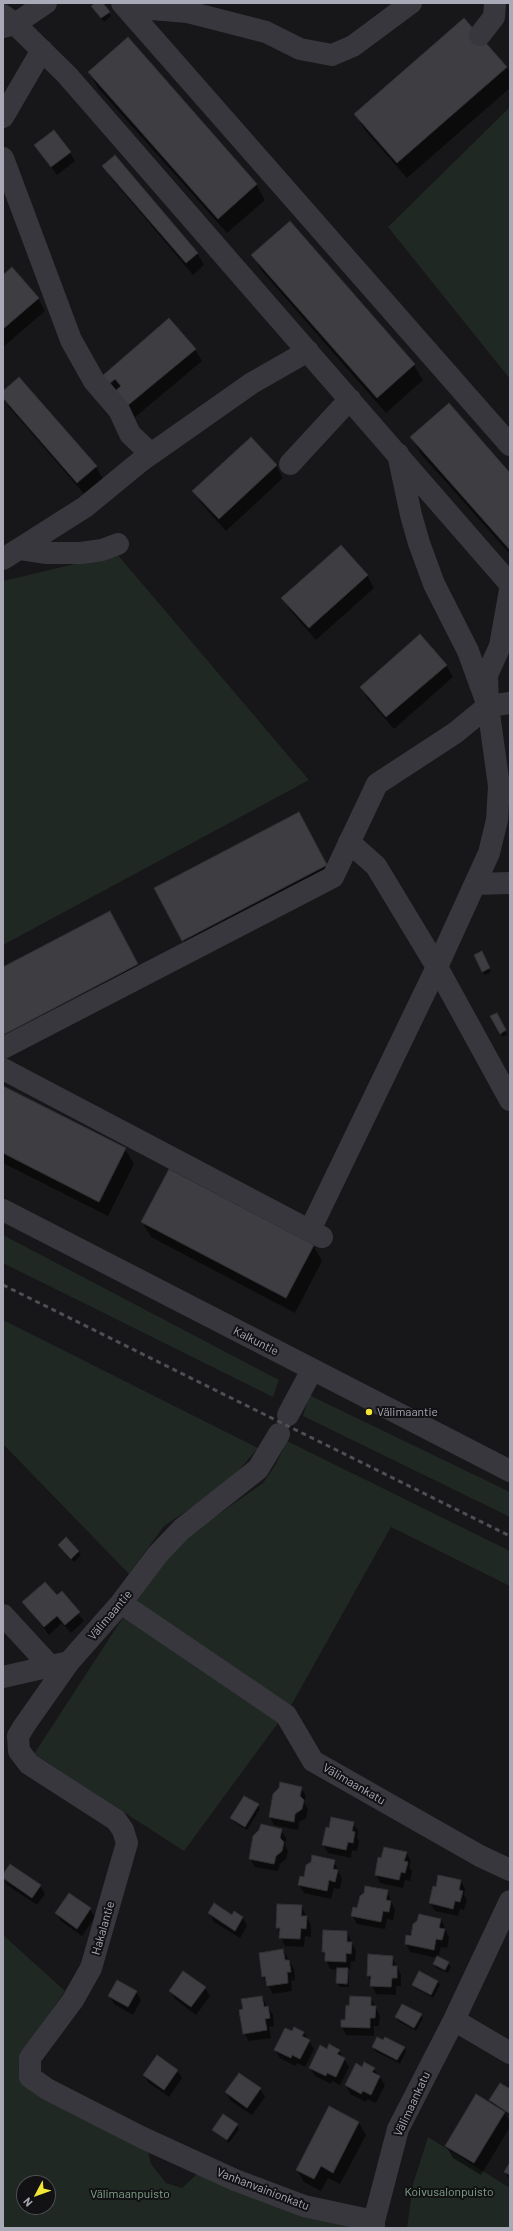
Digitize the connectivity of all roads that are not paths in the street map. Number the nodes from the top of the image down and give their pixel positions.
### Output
1 (46, 3) edge
2 (411, 3) edge
3 (495, 3) edge
4 (124, 5) edge
5 (7, 22) edge
6 (480, 35) dead end
7 (42, 50) junction
8 (3, 117) edge
9 (3, 158) edge
10 (308, 351) junction
11 (350, 399) junction
12 (510, 445) edge
13 (151, 454) junction
14 (398, 454) junction
15 (290, 464) dead end
16 (118, 544) dead end
17 (12, 554) edge
18 (510, 584) edge
19 (510, 590) edge
20 (510, 703) edge
21 (488, 706) junction
22 (349, 842) junction
23 (475, 884) junction
24 (510, 884) edge
25 (437, 967) junction
26 (3, 1048) edge
27 (3, 1069) edge
28 (510, 1100) edge
29 (3, 1210) edge
30 (312, 1370) junction
31 (510, 1471) edge
32 (121, 1603) junction
33 (3, 1615) edge
34 (59, 1664) junction
35 (3, 1677) edge
36 (510, 1870) edge
37 (510, 1900) edge
38 (454, 2020) junction
39 (510, 2053) edge
40 (178, 2154) joint
41 (374, 2224) edge

1 - 5 street
2 - 4 street
3 - 6 street
4 - 12 street
5 - 7 street
7 - 8 street
7 - 10 street
9 - 13 street
10 - 11 street
10 - 13 street
11 - 14 street
11 - 15 street
13 - 17 street
14 - 18 street
14 - 21 street
16 - 17 street
19 - 21 street
20 - 21 street
21 - 22 street
21 - 23 street
22 - 25 street
22 - 26 street
23 - 24 street
23 - 25 street
25 - 27 street
25 - 28 street
29 - 30 street, Kalkuntie
30 - 31 street, Kalkuntie
30 - 32 street, Välimaantie
32 - 34 street, Välimaantie
32 - 36 street, Välimaankatu
33 - 34 street
34 - 35 street
34 - 40 street, Hakalantie
37 - 38 street, Välimaankatu
38 - 39 street
38 - 41 street, Välimaankatu
40 - 41 street, Vanhanvainionkatu

